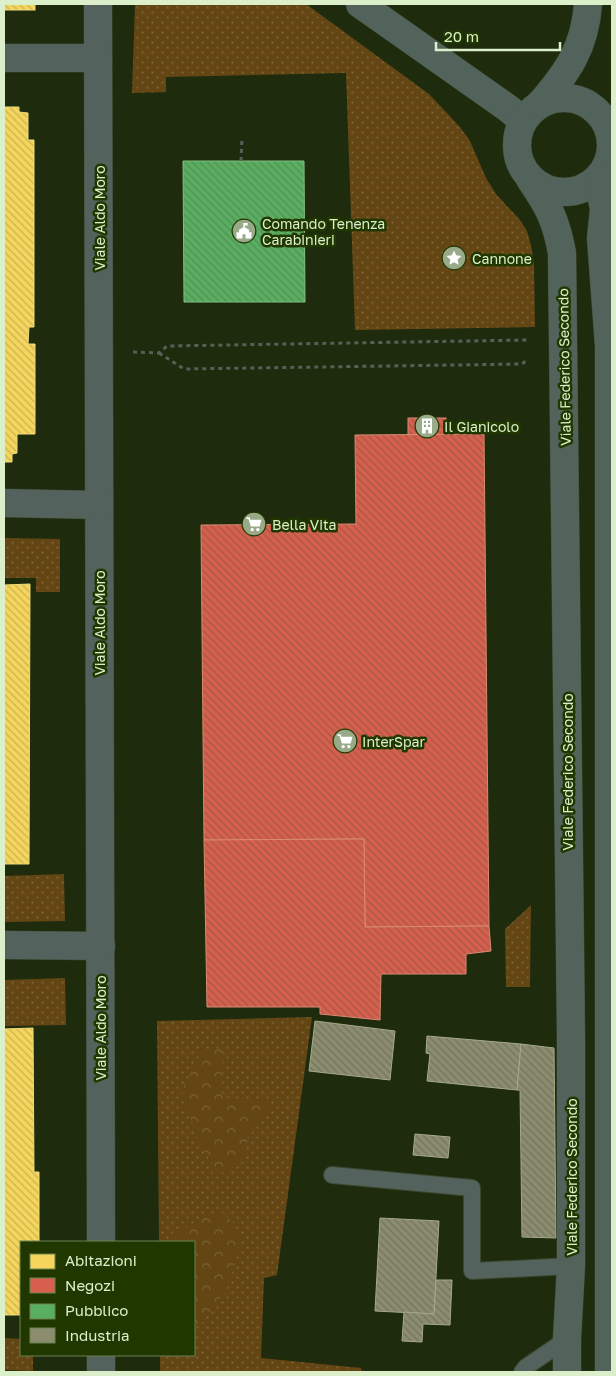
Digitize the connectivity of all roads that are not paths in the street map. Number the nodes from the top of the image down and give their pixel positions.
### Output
1 (98, 4) edge
2 (360, 4) edge
3 (588, 4) edge
4 (4, 58) edge
5 (98, 58) junction
6 (531, 113) junction
7 (612, 138) edge
8 (530, 179) junction
9 (598, 179) junction
10 (4, 503) edge
11 (99, 505) junction
12 (4, 946) edge
13 (101, 946) junction
14 (332, 1175) dead end
15 (101, 1241) edge
16 (571, 1266) junction
17 (567, 1339) junction
18 (101, 1356) edge
19 (101, 1372) edge
20 (522, 1372) edge
21 (566, 1372) edge
22 (609, 1372) edge

1 - 5 street, Viale Aldo Moro
2 - 6 main road
3 - 6 main road
4 - 5 street
5 - 11 street, Viale Aldo Moro
6 - 7 main road
6 - 8 main road
7 - 9 main road
8 - 9 main road
8 - 16 main road, Viale Federico Secondo
9 - 22 main road
10 - 11 street
11 - 13 street, Viale Aldo Moro
12 - 13 street
13 - 15 street, Viale Aldo Moro
14 - 16 lane
16 - 17 main road, Viale Federico Secondo
17 - 20 lane
17 - 21 main road, Viale Federico Secondo
18 - 19 street

